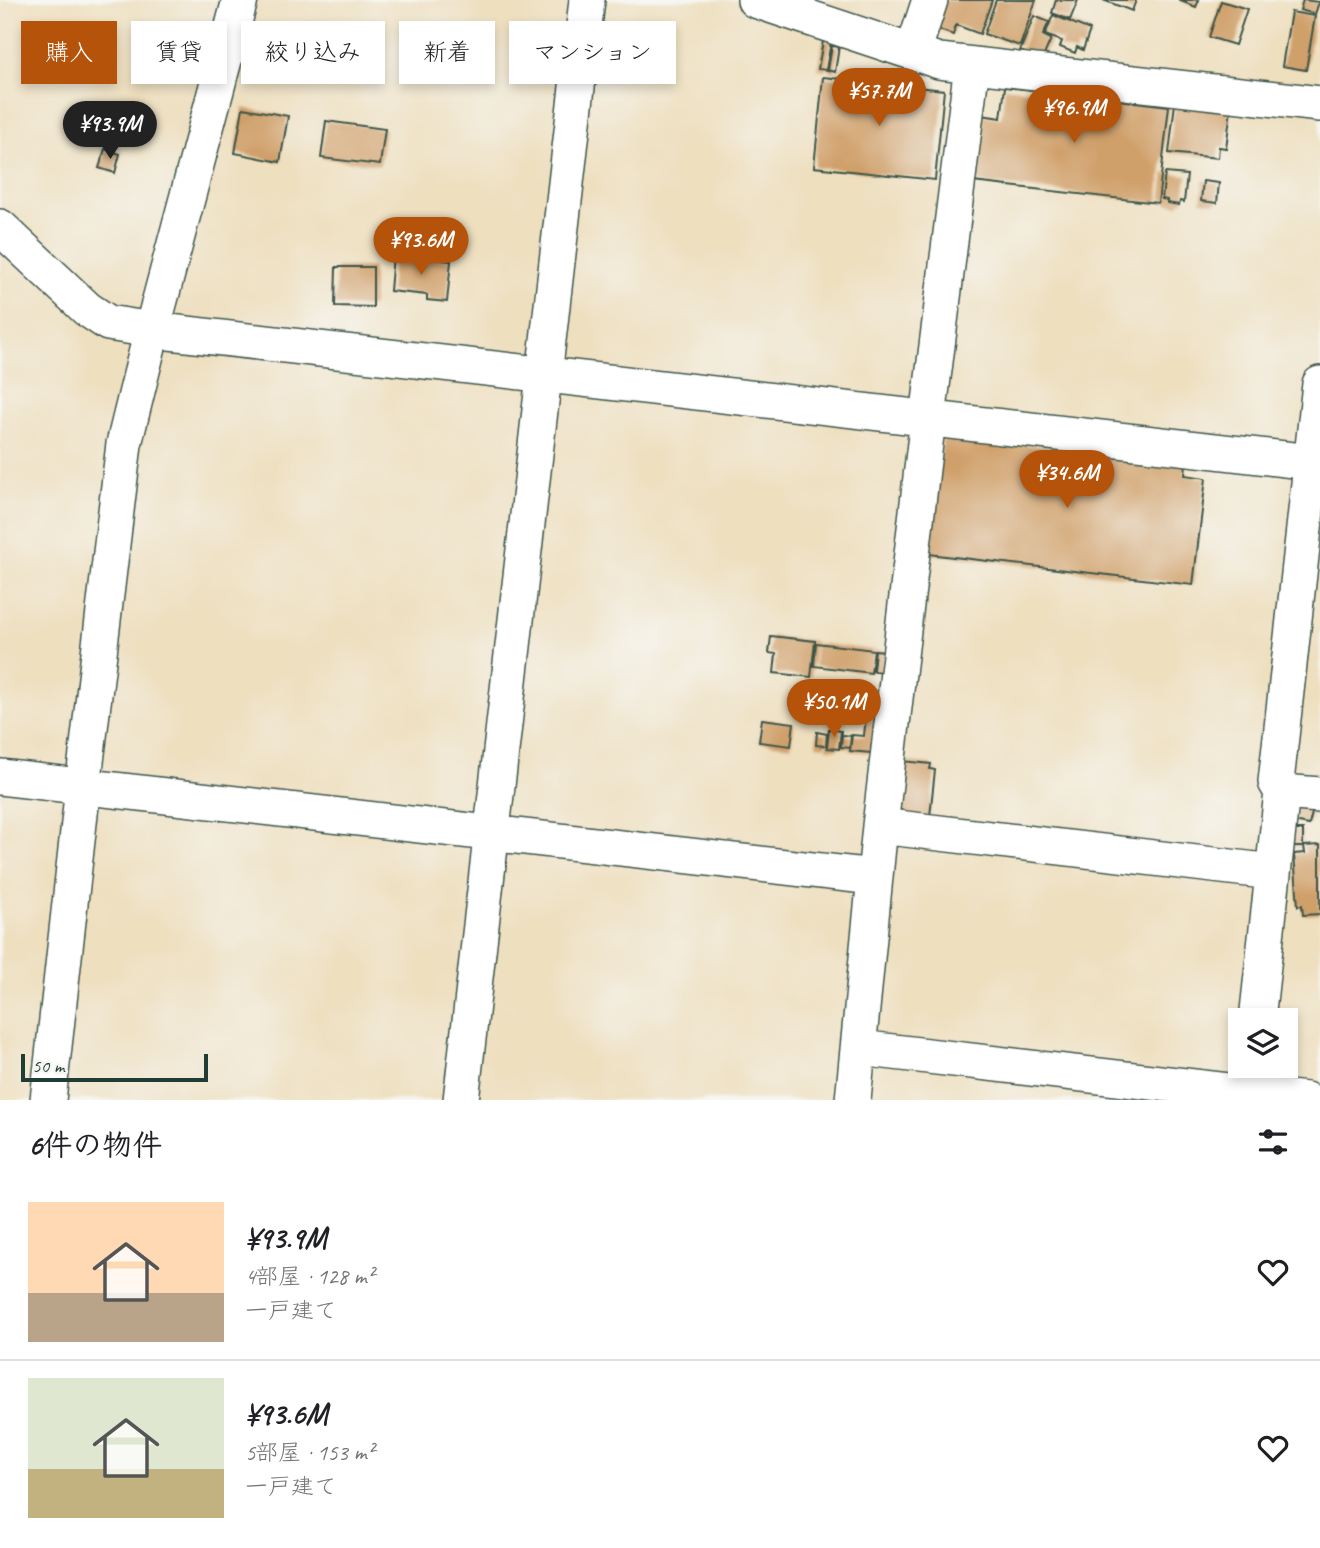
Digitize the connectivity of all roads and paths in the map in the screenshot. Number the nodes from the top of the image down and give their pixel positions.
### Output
1 (240, 0) edge
2 (566, 0) edge
3 (587, 0) edge
4 (755, 0) edge
5 (930, 0) edge
6 (913, 52) junction
7 (972, 65) junction
8 (1319, 95) edge
9 (0, 227) edge
10 (152, 330) junction
11 (534, 373) junction
12 (1320, 384) edge
13 (928, 418) junction
14 (1315, 463) edge
15 (1320, 546) edge
16 (0, 777) edge
17 (83, 787) junction
18 (1282, 792) junction
19 (1320, 795) edge
20 (880, 826) junction
21 (481, 833) junction
22 (1273, 872) junction
23 (874, 877) junction
24 (1258, 1008) edge
25 (859, 1048) junction
26 (1250, 1086) edge
27 (48, 1100) edge
28 (440, 1100) edge
29 (461, 1100) edge
30 (853, 1100) edge
31 (1306, 1100) edge

1 - 10 street
2 - 11 street
3 - 11 street
4 - 6 street
5 - 6 street
6 - 7 street
7 - 8 street
7 - 13 street
9 - 10 street
10 - 11 street
10 - 17 street
11 - 13 street
11 - 21 street
12 - 14 street
13 - 14 street
13 - 20 street
14 - 18 street
15 - 18 street
16 - 17 street
17 - 21 street
17 - 27 street
18 - 19 street
18 - 22 street
20 - 22 street
20 - 23 street
21 - 23 street
21 - 28 street
21 - 29 street
22 - 24 street
23 - 25 street
25 - 26 street
25 - 30 street
26 - 31 street

